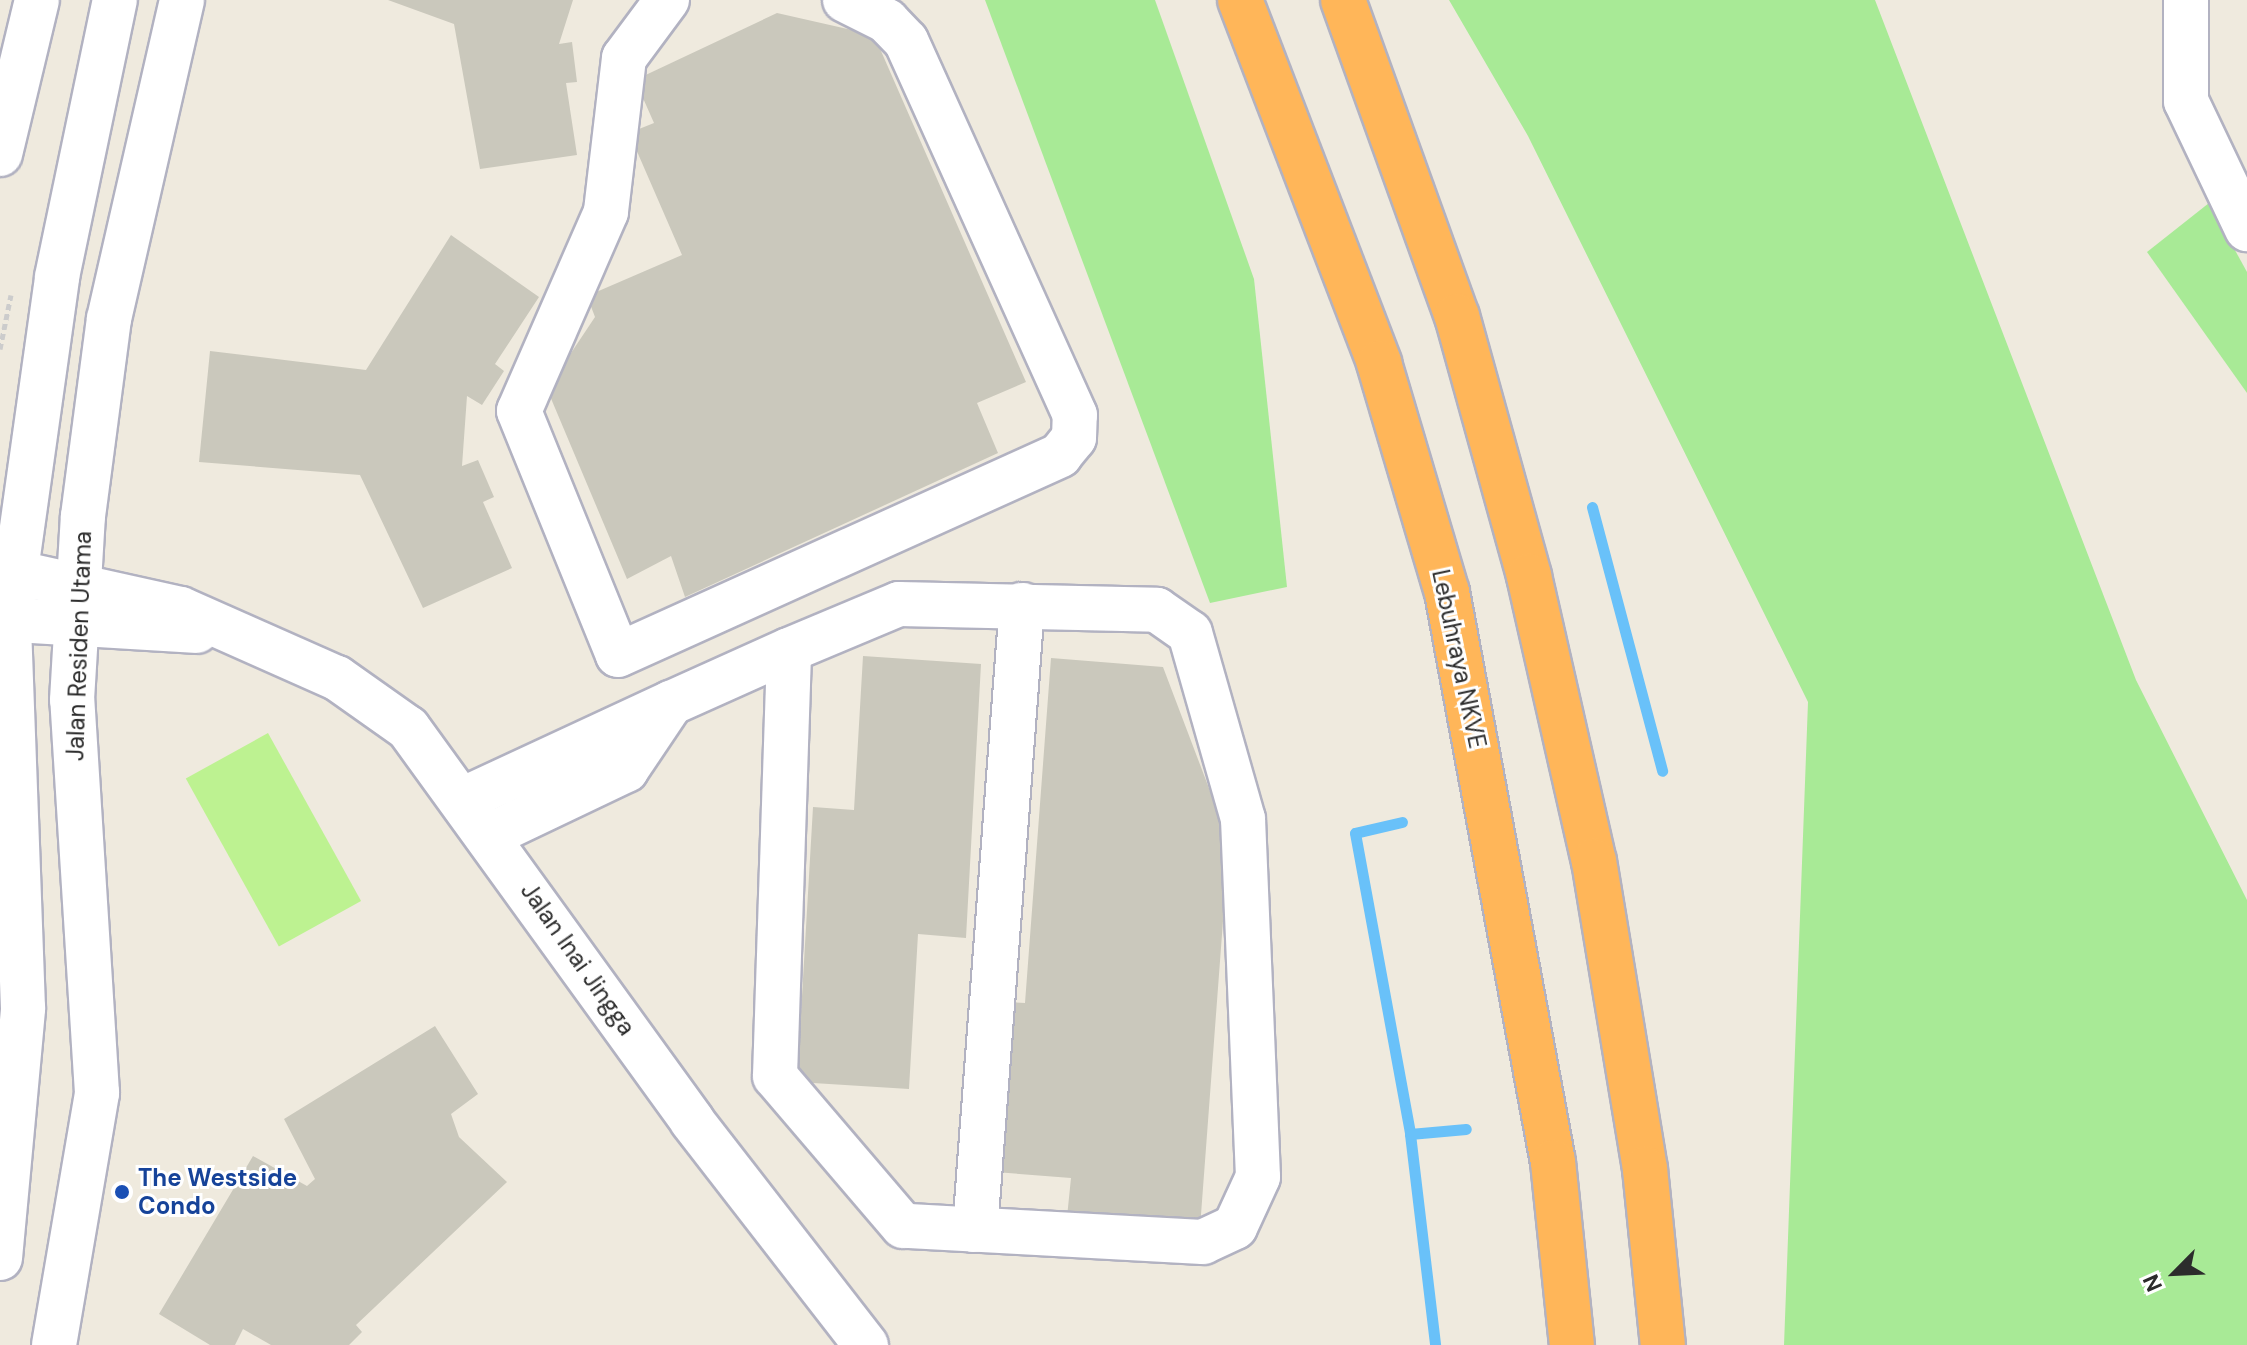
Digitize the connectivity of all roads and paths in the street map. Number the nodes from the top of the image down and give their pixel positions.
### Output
1 (37, 0) edge
2 (115, 0) edge
3 (182, 0) edge
4 (667, 0) edge
5 (845, 0) edge
6 (1240, 0) edge
7 (1343, 0) edge
8 (2186, 0) edge
9 (0, 154) edge
10 (2247, 229) edge
11 (31, 456) junction
12 (0, 507) edge
13 (83, 516) junction
14 (7, 570) edge
15 (84, 582) junction
16 (1022, 605) junction
17 (4, 619) edge
18 (171, 620) junction
19 (79, 629) junction
20 (789, 650) junction
21 (72, 700) junction
22 (671, 703) junction
23 (7, 715) edge
24 (464, 799) junction
25 (490, 835) junction
26 (975, 1230) junction
27 (0, 1258) edge
28 (54, 1345) edge
29 (866, 1345) edge
30 (1572, 1345) edge
31 (1663, 1345) edge

1 - 9 street
2 - 11 street
3 - 13 street, Jalan Residen Utama
4 - 5 street
6 - 30 highway, Lebuhraya NKVE
7 - 31 highway
8 - 10 street
11 - 12 street
11 - 14 street
13 - 15 street, Jalan Residen Utama
13 - 18 street
14 - 15 street, Jalan Inai Jingga
14 - 17 street
15 - 18 street, Jalan Inai Jingga
15 - 19 street, Jalan Residen Utama
16 - 20 street
16 - 26 street
16 - 26 street
17 - 19 street, Jalan Inai Jingga
17 - 23 street
18 - 19 street, Jalan Inai Jingga
18 - 21 street
18 - 24 street, Jalan Inai Jingga
19 - 21 street, Jalan Residen Utama
20 - 22 street
20 - 26 street
21 - 28 street, Jalan Residen Utama
22 - 24 street
22 - 25 street
23 - 27 street
24 - 25 street, Jalan Inai Jingga
25 - 29 street, Jalan Inai Jingga

